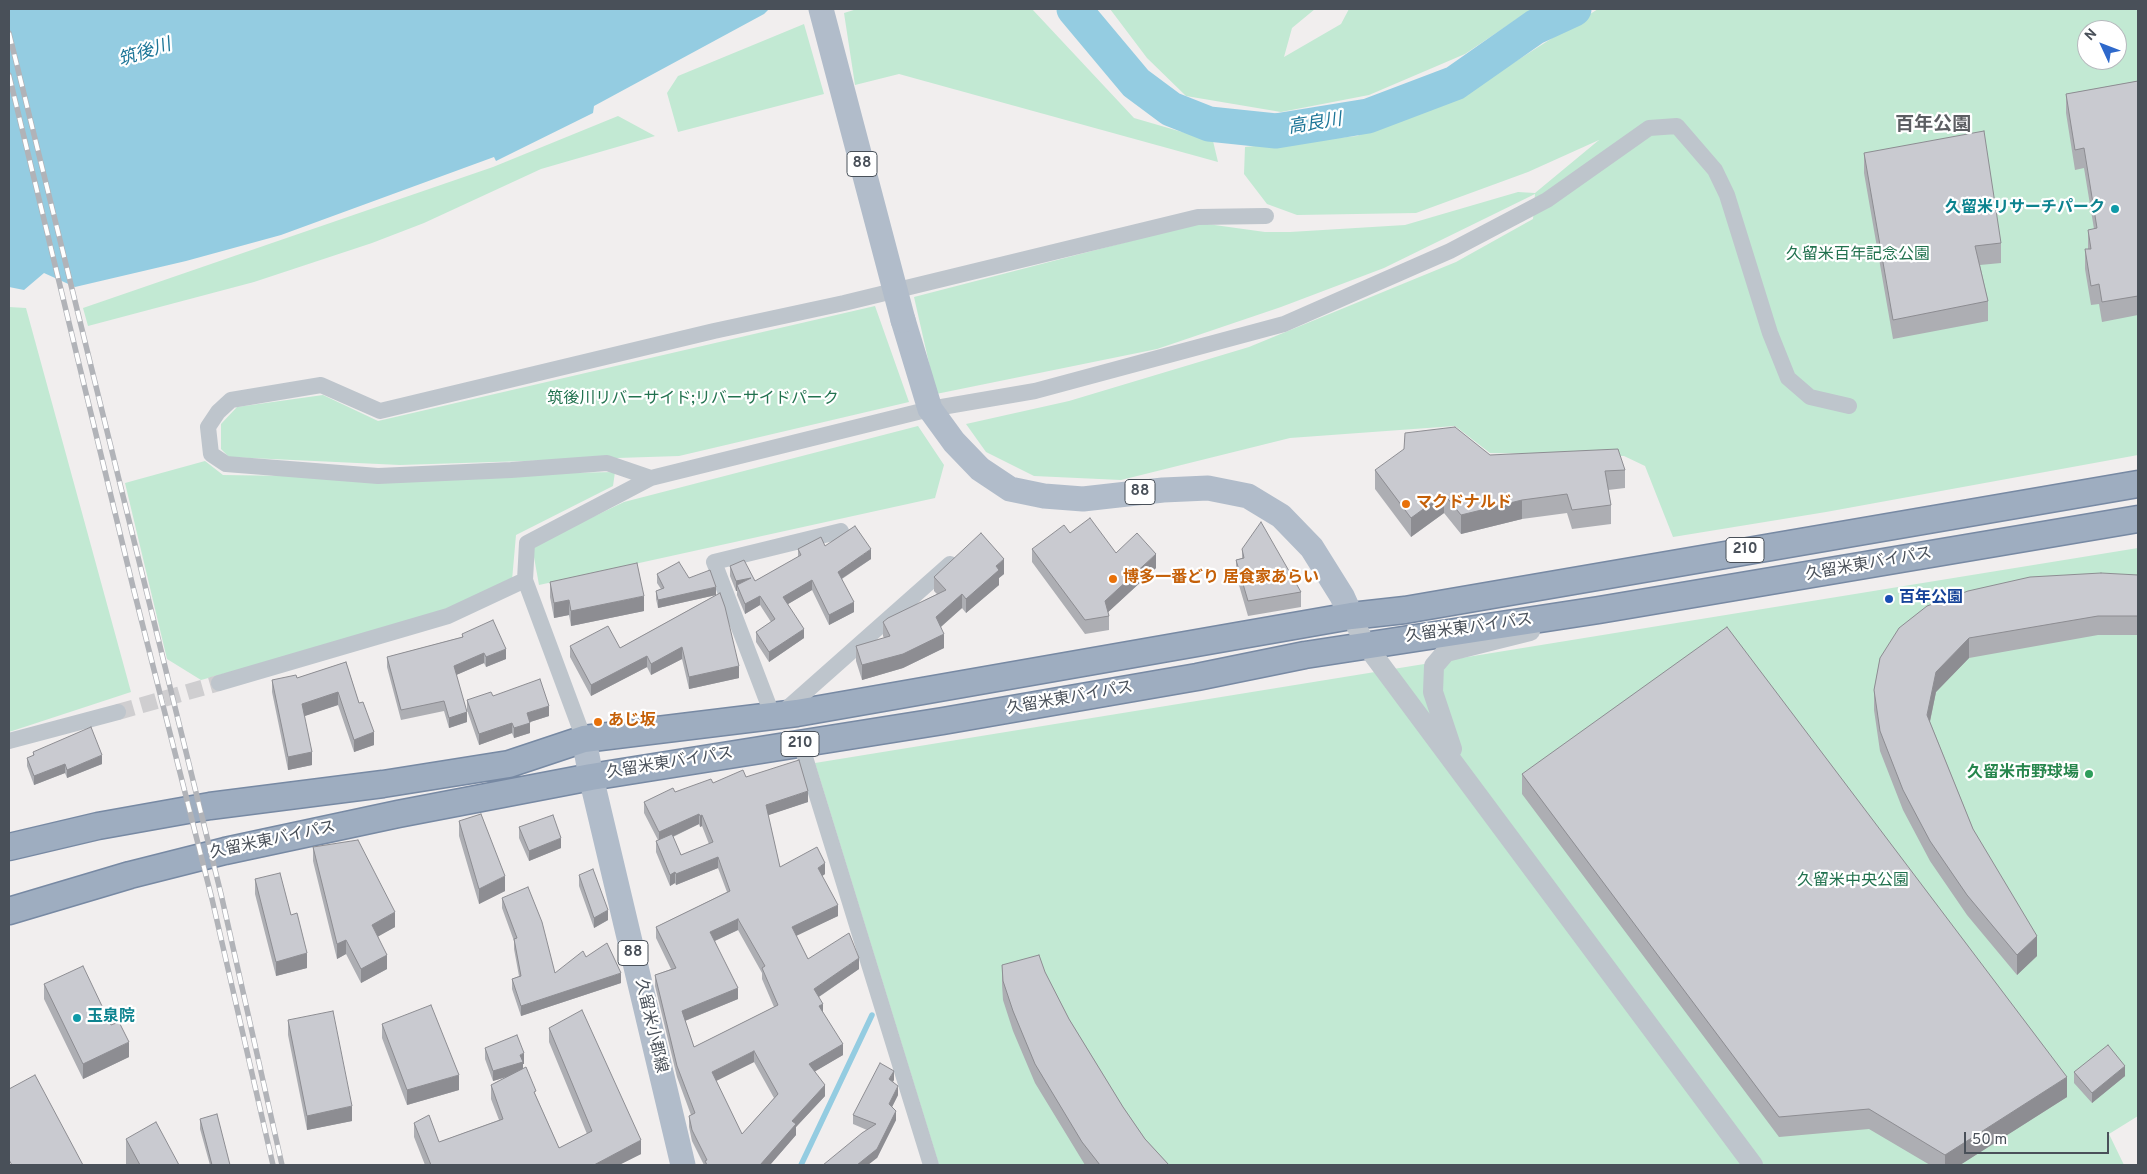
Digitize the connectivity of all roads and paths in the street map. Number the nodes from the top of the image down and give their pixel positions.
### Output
1 (821, 9) edge
2 (1266, 216) dead end
3 (926, 398) junction
4 (1849, 406) dead end
5 (651, 478) junction
6 (2138, 484) edge
7 (2138, 519) edge
8 (841, 532) dead end
9 (963, 552) edge
10 (525, 580) junction
11 (1599, 610) junction
12 (1351, 616) junction
13 (1366, 645) junction
14 (219, 683) tunnel mouth
15 (118, 712) tunnel mouth
16 (772, 714) junction
17 (742, 720) junction
18 (584, 739) junction
19 (9, 741) edge
20 (802, 744) junction
21 (1461, 772) junction
22 (591, 777) junction
23 (9, 847) edge
24 (9, 911) edge
25 (683, 1165) edge
26 (931, 1165) edge
27 (1753, 1165) edge

1 - 3 main road, 88, bridge
2 - 5 street
3 - 4 street
3 - 5 street
3 - 12 main road, 88
5 - 10 street
6 - 12 highway, 久留米東バイパス / 210
7 - 11 highway, 久留米東バイパス / 210
8 - 16 street
9 - 16 street
10 - 14 street
10 - 18 street
11 - 13 highway, 久留米東バイパス / 210
11 - 21 street
12 - 13 street
12 - 17 highway, 久留米東バイパス / 210
13 - 20 highway, 久留米東バイパス / 210
13 - 21 street
15 - 19 street
16 - 17 street
17 - 18 highway, 久留米東バイパス / 210
18 - 22 main road, 久留米小郡線 / 88
18 - 23 highway, 久留米東バイパス / 210
20 - 22 highway, 久留米東バイパス / 210
20 - 26 street
21 - 27 street
22 - 24 highway, 久留米東バイパス / 210
22 - 25 main road, 久留米小郡線 / 88

